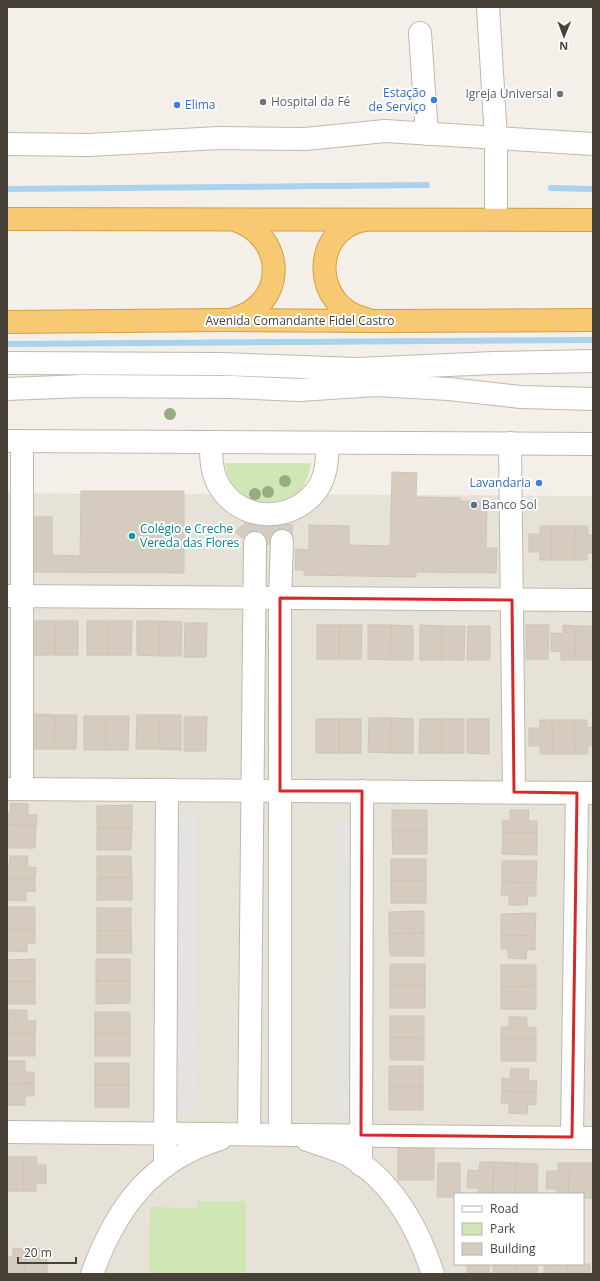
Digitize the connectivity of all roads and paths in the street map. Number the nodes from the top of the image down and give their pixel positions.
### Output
1 (488, 7) edge
2 (420, 33) dead end
3 (427, 134) junction
4 (496, 138) junction
5 (7, 144) edge
6 (593, 144) edge
7 (226, 218) junction
8 (7, 219) edge
9 (378, 219) junction
10 (496, 219) junction
11 (593, 220) edge
12 (225, 320) junction
13 (593, 320) edge
14 (377, 321) junction
15 (7, 322) edge
16 (593, 361) edge
17 (7, 364) edge
18 (593, 386) edge
19 (7, 389) edge
20 (449, 389) junction
21 (593, 399) edge
22 (15, 441) edge
23 (211, 442) junction
24 (328, 443) junction
25 (510, 443) junction
26 (593, 444) edge
27 (282, 526) junction
28 (255, 544) tunnel mouth
29 (15, 596) edge
30 (254, 598) junction
31 (280, 598) junction
32 (512, 600) junction
33 (593, 600) edge
34 (14, 789) edge
35 (167, 790) junction
36 (252, 791) junction
37 (280, 791) junction
38 (362, 791) junction
39 (514, 792) junction
40 (585, 793) edge
41 (7, 1132) edge
42 (249, 1133) junction
43 (165, 1134) junction
44 (280, 1134) junction
45 (361, 1135) junction
46 (582, 1138) edge
47 (361, 1165) junction
48 (165, 1166) junction
49 (92, 1274) edge
50 (433, 1274) edge

1 - 4 street
2 - 3 street
3 - 4 street
3 - 5 street
4 - 6 street
4 - 10 street
7 - 8 highway
7 - 9 highway
7 - 12 highway
9 - 10 highway
9 - 14 highway
10 - 11 highway
12 - 14 highway, Avenida Comandante Fidel Castro
12 - 15 highway, Avenida Comandante Fidel Castro
13 - 14 highway, Avenida Comandante Fidel Castro
16 - 17 street
18 - 20 street
19 - 20 street
20 - 21 street
22 - 23 street
22 - 29 street
23 - 24 street
23 - 27 street
24 - 25 street
24 - 27 street
25 - 26 street
25 - 32 street
27 - 31 street
28 - 30 street
29 - 30 street
29 - 34 street
30 - 31 street
30 - 36 street
31 - 32 street
31 - 37 street
32 - 33 street
32 - 39 street
34 - 35 street
35 - 36 street
35 - 43 street
36 - 37 street
36 - 42 street
37 - 38 street
37 - 44 street
38 - 39 street
38 - 45 street
39 - 40 street
40 - 46 street
41 - 43 street
42 - 43 street
42 - 44 street
42 - 48 street
43 - 48 street
44 - 45 street
44 - 47 street
45 - 46 street
45 - 47 street
47 - 50 street
48 - 49 street

